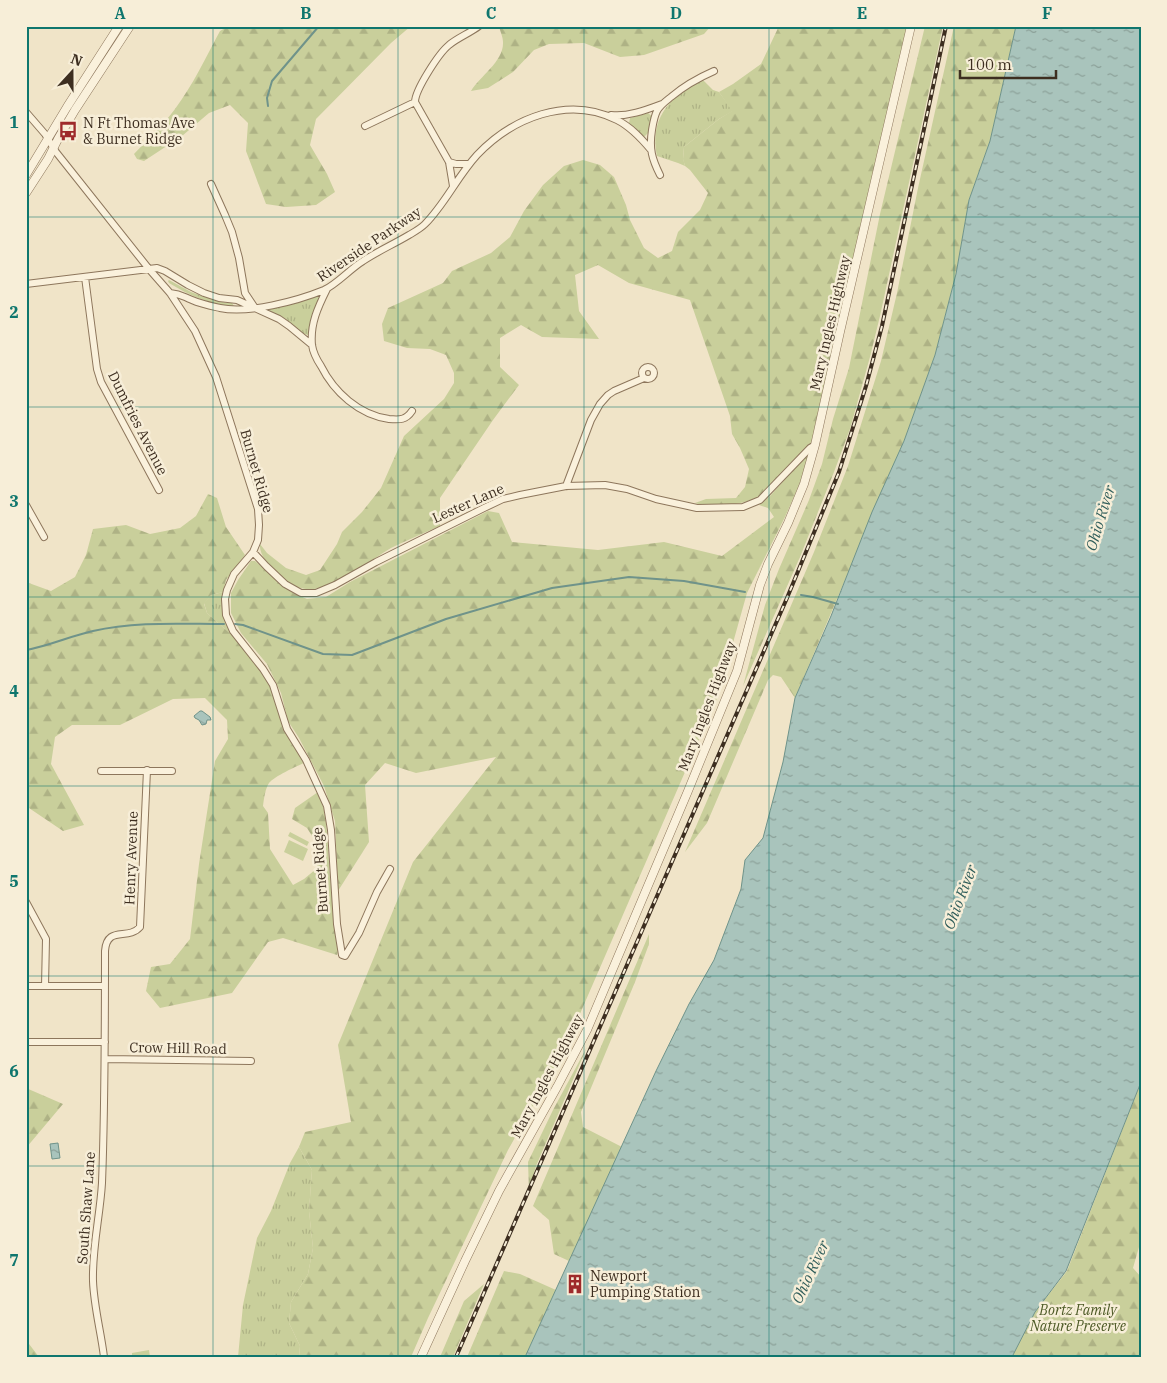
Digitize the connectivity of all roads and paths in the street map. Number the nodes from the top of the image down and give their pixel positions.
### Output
1 (119, 26) edge
2 (130, 26) edge
3 (479, 26) edge
4 (911, 26) edge
5 (714, 71) dead end
6 (415, 102) junction
7 (662, 104) junction
8 (26, 112) edge
9 (605, 115) junction
10 (365, 126) dead end
11 (48, 138) junction
12 (54, 148) junction
13 (651, 150) junction
14 (449, 162) junction
15 (470, 164) junction
16 (26, 175) edge
17 (660, 176) dead end
18 (211, 184) dead end
19 (453, 187) junction
20 (26, 193) edge
21 (149, 268) junction
22 (85, 277) junction
23 (26, 284) edge
24 (326, 289) junction
25 (170, 293) junction
26 (255, 309) junction
27 (312, 345) junction
28 (644, 378) dead end
29 (412, 411) dead end
30 (815, 445) junction
31 (566, 486) junction
32 (159, 490) dead end
33 (26, 504) edge
34 (44, 537) dead end
35 (253, 552) junction
36 (146, 770) junction
37 (172, 770) dead end
38 (101, 771) dead end
39 (390, 869) dead end
40 (26, 902) edge
41 (122, 934) joint
42 (26, 986) edge
43 (45, 986) junction
44 (105, 986) junction
45 (26, 1042) edge
46 (104, 1042) junction
47 (105, 1059) junction
48 (251, 1061) dead end
49 (104, 1357) edge
50 (421, 1357) edge

1 - 11 street
2 - 12 street
3 - 6 street
4 - 30 street, Mary Ingles Highway
5 - 7 street, Riverside Parkway
6 - 10 street
6 - 14 street
7 - 9 street, Riverside Parkway
7 - 13 street, Riverside Parkway
8 - 11 street, Burnet Ridge
9 - 13 street, Riverside Parkway
9 - 15 street, Riverside Parkway
11 - 12 street, Burnet Ridge
11 - 16 street
12 - 20 street
12 - 21 street, Burnet Ridge
13 - 17 street, Riverside Parkway
14 - 15 street
14 - 19 street
15 - 19 street, Riverside Parkway
18 - 26 street
19 - 24 street, Riverside Parkway
21 - 22 street
21 - 25 street, Burnet Ridge
21 - 26 street
22 - 23 street
22 - 32 street, Dumfries Avenue
24 - 26 street, Riverside Parkway
24 - 27 street
25 - 26 street, Riverside Parkway
25 - 35 street, Burnet Ridge
26 - 27 street
27 - 29 street
28 - 31 street
30 - 31 street, Lester Lane
30 - 50 street, Mary Ingles Highway
31 - 35 street, Lester Lane
33 - 34 street
35 - 39 street, Burnet Ridge
36 - 37 street
36 - 38 street
36 - 41 street, Henry Avenue
40 - 43 street
41 - 44 street, South Shaw Lane
42 - 43 street
43 - 44 street
44 - 46 street, South Shaw Lane
45 - 46 street
46 - 47 street, South Shaw Lane
47 - 48 street, Crow Hill Road
47 - 49 street, South Shaw Lane

